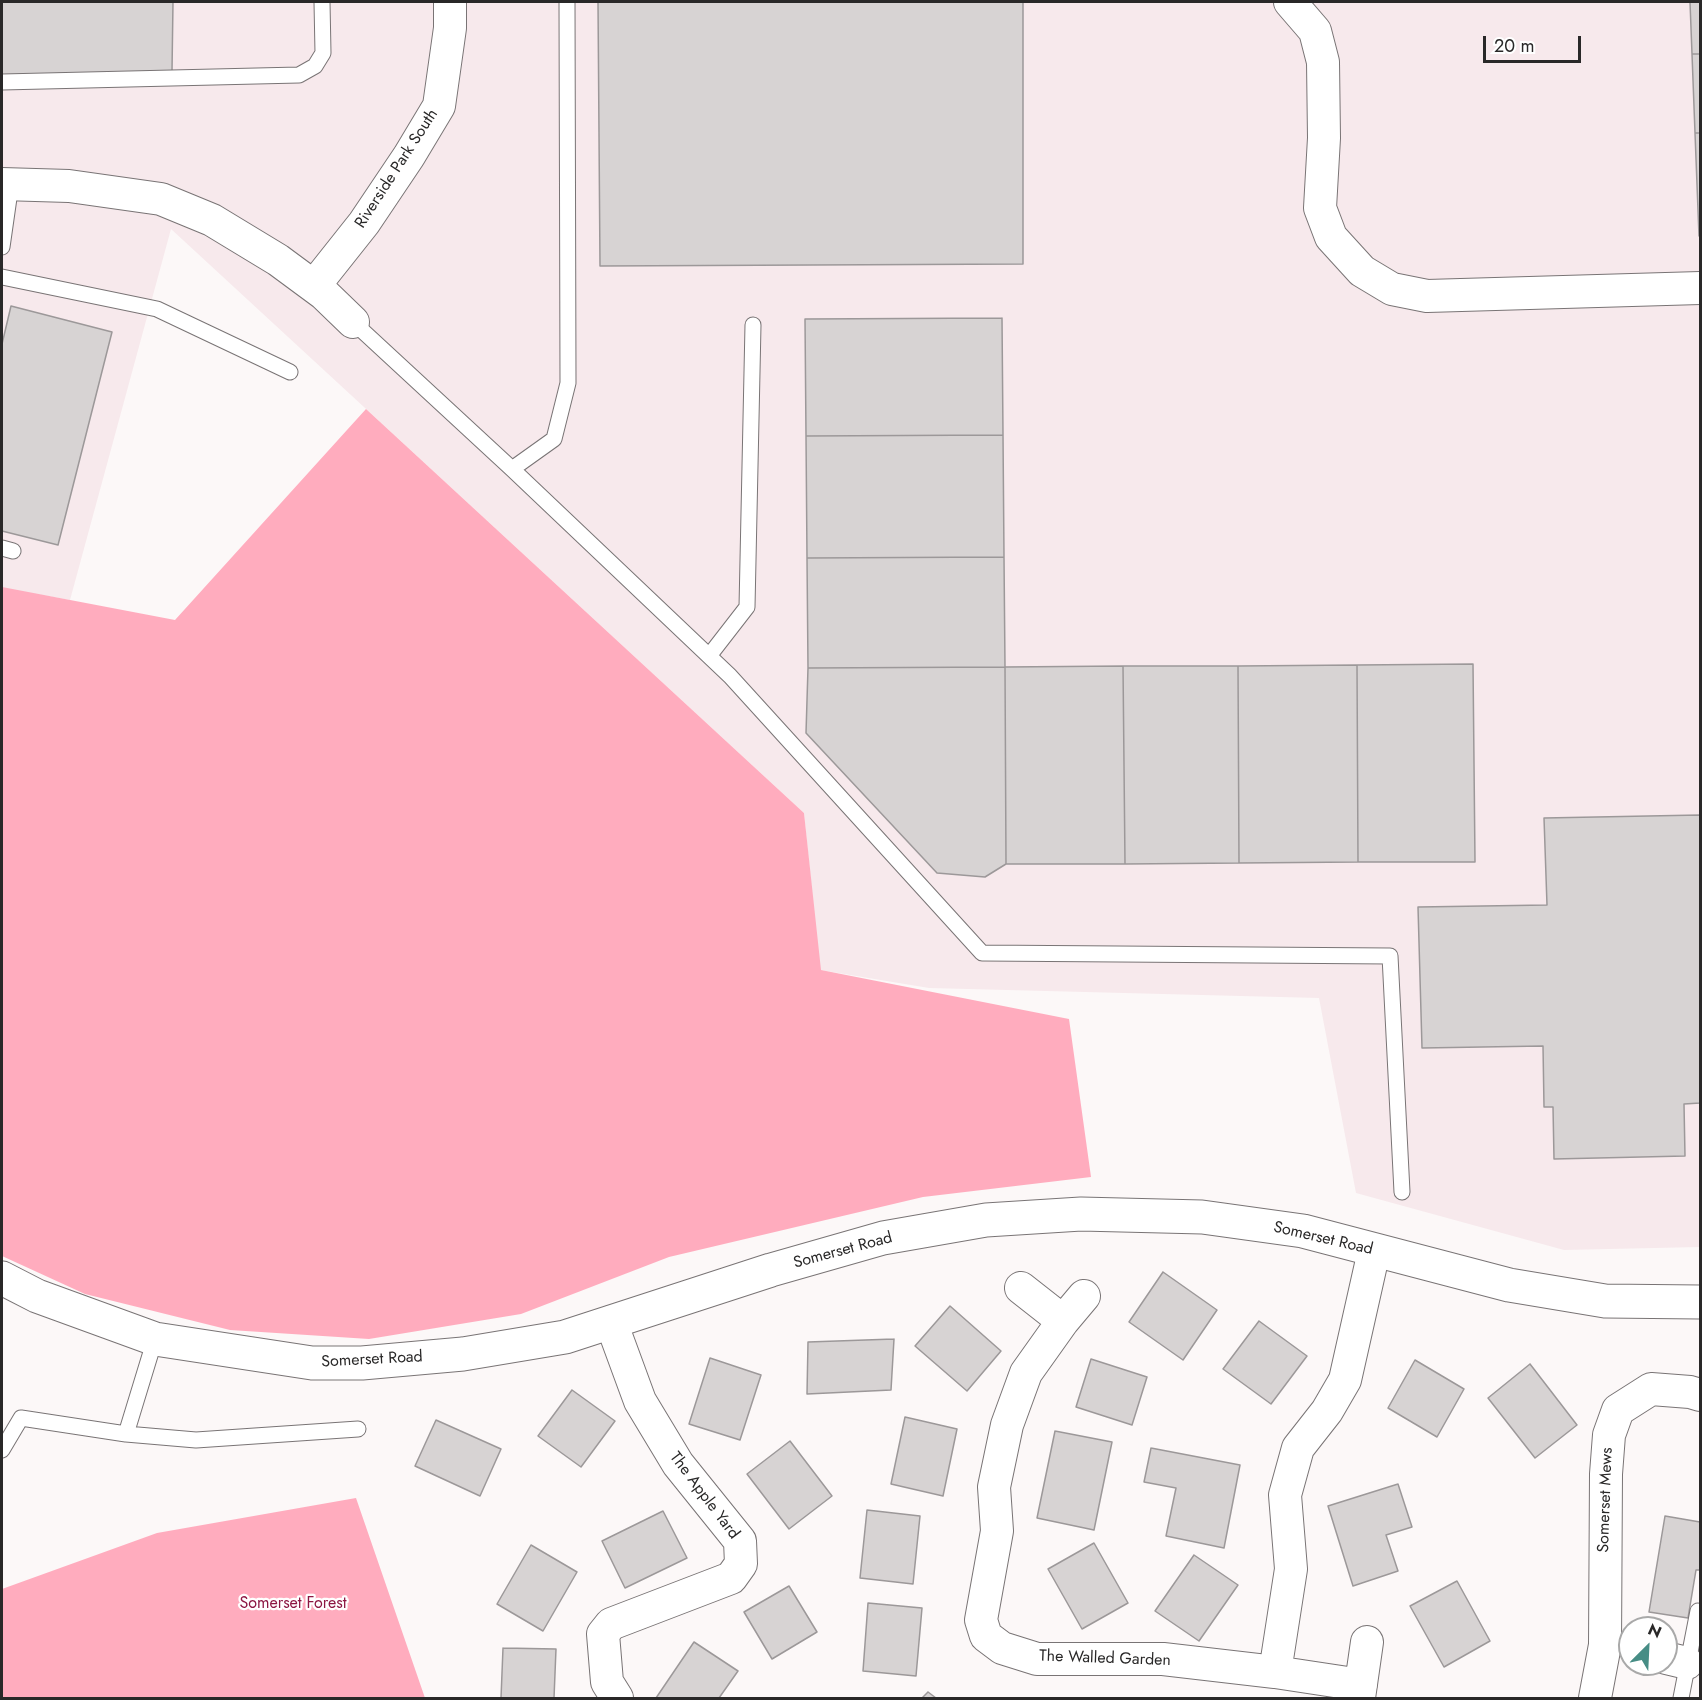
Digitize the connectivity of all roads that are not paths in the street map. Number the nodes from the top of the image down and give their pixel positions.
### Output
1 (322, 2) edge
2 (450, 2) edge
3 (567, 2) edge
4 (1290, 2) edge
5 (2, 82) edge
6 (6, 184) edge
7 (2, 247) edge
8 (2, 277) edge
9 (314, 286) junction
10 (1701, 288) edge
11 (353, 322) joint
12 (753, 325) dead end
13 (290, 372) dead end
14 (512, 469) junction
15 (709, 656) junction
16 (1402, 1192) dead end
17 (1374, 1251) junction
18 (2, 1278) edge
19 (1021, 1288) dead end
20 (1084, 1296) dead end
21 (1701, 1302) edge
22 (1063, 1321) junction
23 (611, 1322) junction
24 (155, 1339) junction
25 (1701, 1395) edge
26 (358, 1429) dead end
27 (126, 1434) junction
28 (2, 1450) edge
29 (1698, 1611) dead end
30 (1366, 1642) dead end
31 (1618, 1648) edge
32 (1678, 1658) edge
33 (1678, 1670) edge
34 (1275, 1672) junction
35 (1360, 1692) edge
36 (617, 1698) edge
37 (1595, 1698) edge
38 (1681, 1698) edge

1 - 5 lane
2 - 9 street, Riverside Park South
3 - 14 lane
4 - 10 street
6 - 7 lane
6 - 9 street
8 - 13 lane
9 - 11 street
11 - 14 lane
12 - 15 lane
14 - 15 lane
15 - 16 lane
17 - 21 street, Somerset Road
17 - 23 street, Somerset Road
17 - 34 street
18 - 24 street, Somerset Road
19 - 22 street
20 - 22 street, The Walled Garden
22 - 34 street, The Walled Garden
23 - 24 street, Somerset Road
23 - 36 street, The Apple Yard
24 - 27 lane
25 - 31 street, Somerset Mews
26 - 27 lane
27 - 28 lane
29 - 32 lane
30 - 35 street, The Walled Garden
31 - 37 street, Somerset Mews
33 - 38 lane
34 - 35 street, The Walled Garden

